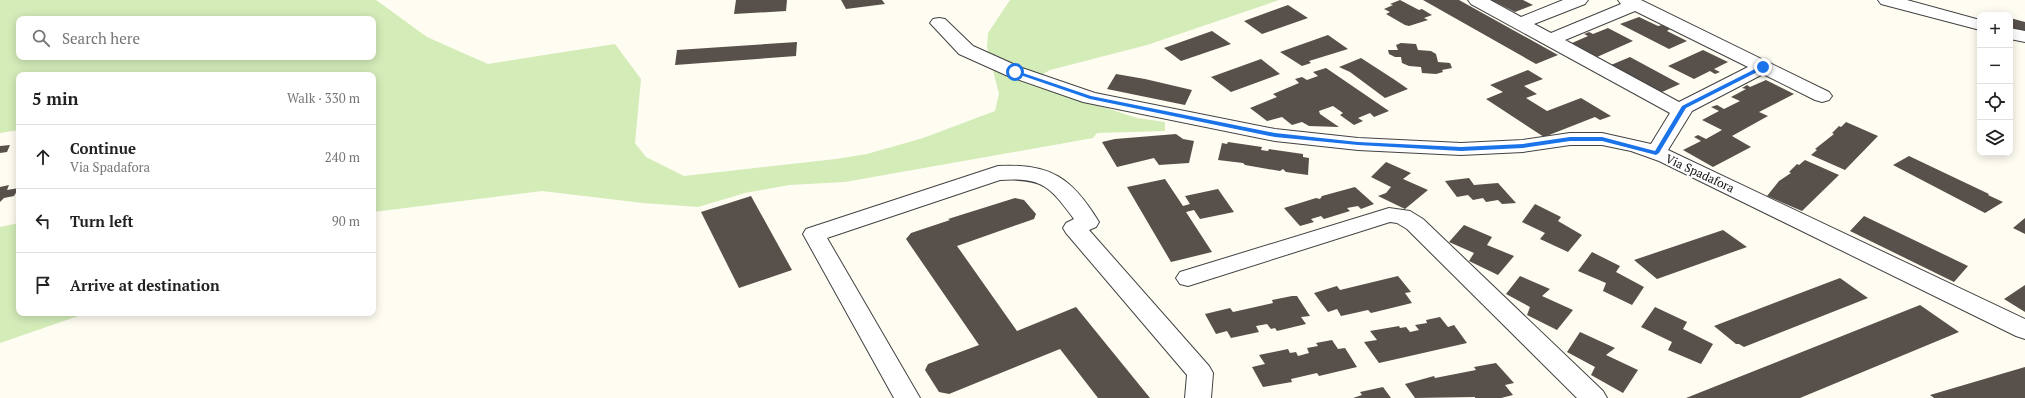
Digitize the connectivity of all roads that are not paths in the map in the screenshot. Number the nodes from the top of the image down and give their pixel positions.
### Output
1 (1477, 0) edge
2 (1578, 0) edge
3 (1888, 0) edge
4 (1631, 2) edge
5 (939, 23) dead end
6 (1520, 24) junction
7 (1977, 24) edge
8 (2013, 34) edge
9 (2025, 38) edge
10 (1550, 40) junction
11 (1763, 67) junction
12 (1822, 96) dead end
13 (1681, 111) junction
14 (1656, 153) junction
15 (1188, 278) dead end
16 (2025, 330) edge
17 (907, 398) edge
18 (1198, 398) edge
19 (1594, 398) edge

1 - 6 street
2 - 6 street
3 - 7 street
4 - 10 street
4 - 11 street
5 - 14 street, Via Spadafora
6 - 10 street
8 - 9 street
10 - 13 street
11 - 12 street
11 - 13 street
13 - 14 street
14 - 16 street, Via Spadafora
15 - 19 street
17 - 18 street

